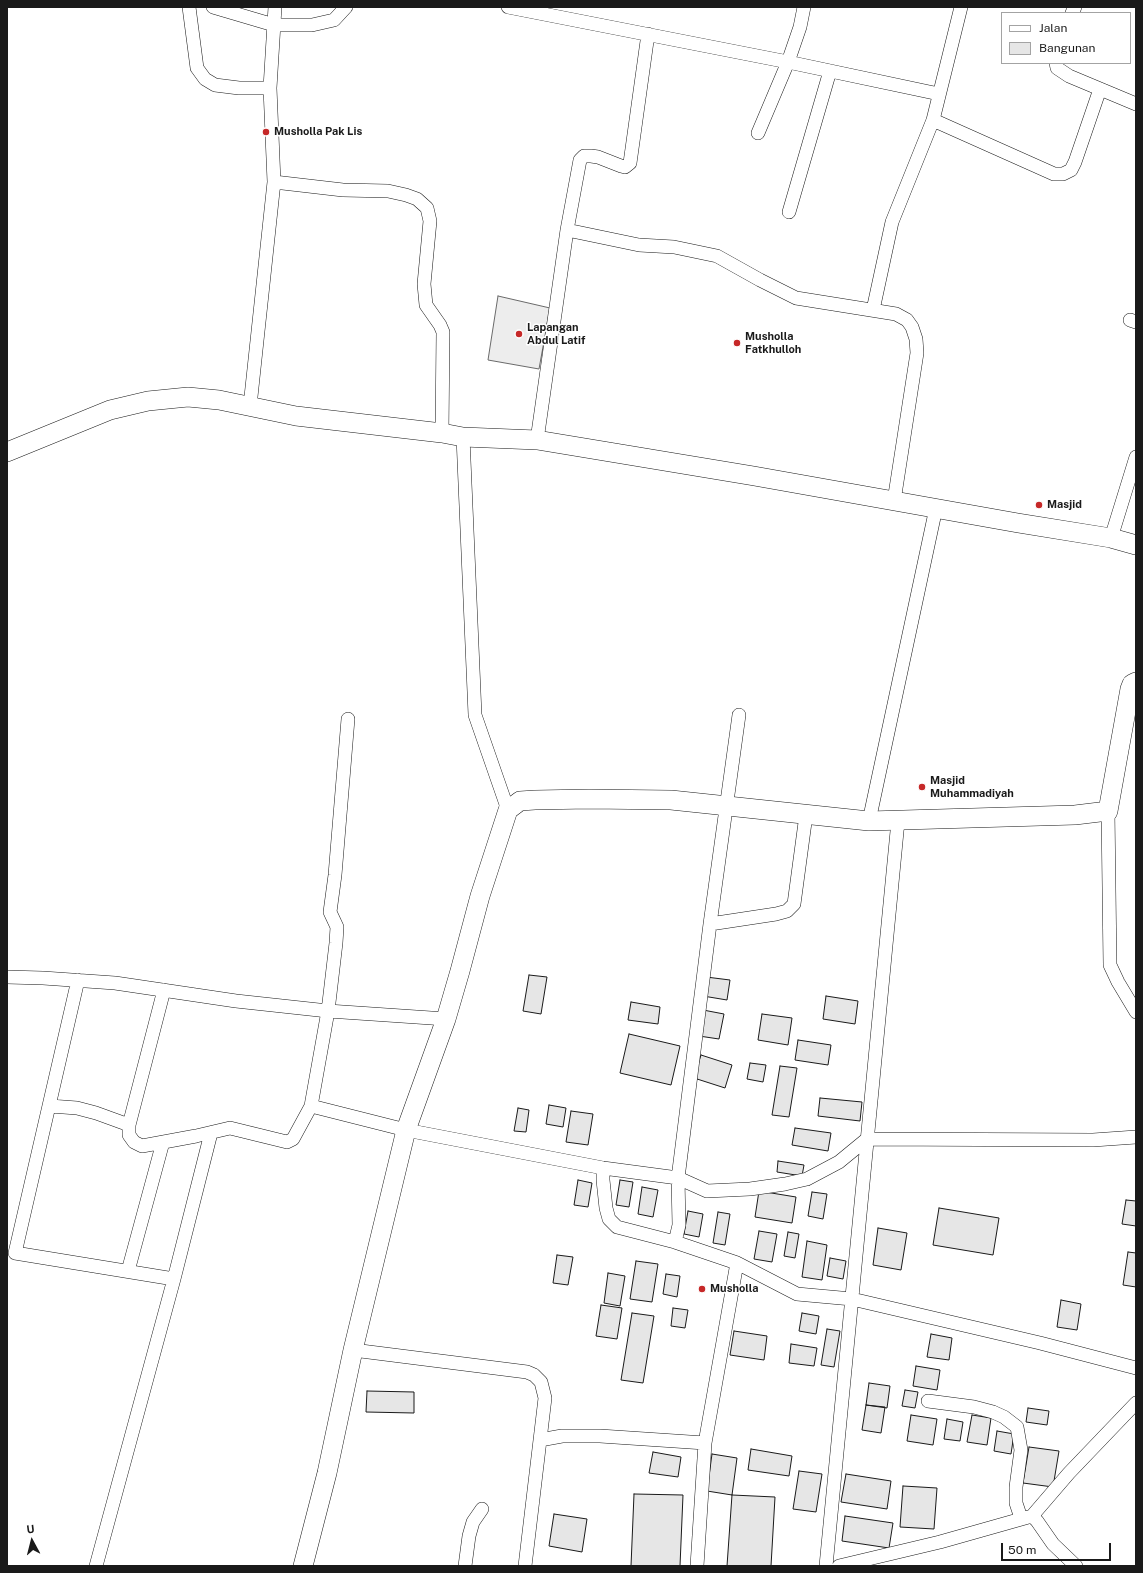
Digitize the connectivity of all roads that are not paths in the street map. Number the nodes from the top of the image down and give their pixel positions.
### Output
1 (189, 7) edge
2 (213, 7) edge
3 (275, 7) edge
4 (346, 7) edge
5 (508, 7) edge
6 (804, 7) edge
7 (961, 7) edge
8 (274, 25) junction
9 (648, 34) junction
10 (788, 62) junction
11 (1056, 64) edge
12 (830, 71) junction
13 (270, 88) junction
14 (1100, 89) junction
15 (939, 94) junction
16 (1136, 104) edge
17 (933, 120) junction
18 (758, 133) dead end
19 (274, 182) junction
20 (789, 212) dead end
21 (567, 230) junction
22 (873, 310) junction
23 (250, 406) junction
24 (442, 434) junction
25 (462, 437) junction
26 (537, 440) junction
27 (7, 452) edge
28 (1136, 457) edge
29 (894, 501) junction
30 (936, 508) junction
31 (1111, 538) junction
32 (1136, 545) edge
33 (1136, 682) edge
34 (739, 715) dead end
35 (348, 719) dead end
36 (727, 806) junction
37 (508, 810) junction
38 (1108, 810) junction
39 (806, 814) junction
40 (898, 821) junction
41 (869, 822) junction
42 (710, 924) junction
43 (7, 977) edge
44 (78, 980) junction
45 (164, 990) junction
46 (328, 1011) junction
47 (1136, 1012) edge
48 (446, 1019) junction
49 (50, 1106) junction
50 (310, 1106) junction
51 (129, 1125) junction
52 (406, 1130) junction
53 (211, 1133) junction
54 (1136, 1137) edge
55 (867, 1139) junction
56 (163, 1142) junction
57 (603, 1168) junction
58 (678, 1178) junction
59 (675, 1242) junction
60 (11, 1252) edge
61 (737, 1263) junction
62 (128, 1270) junction
63 (174, 1279) junction
64 (852, 1299) junction
65 (353, 1350) junction
66 (1136, 1368) edge
67 (928, 1401) dead end
68 (1136, 1403) edge
69 (540, 1440) junction
70 (705, 1443) junction
71 (482, 1509) dead end
72 (1026, 1517) junction
73 (96, 1566) edge
74 (303, 1566) edge
75 (465, 1566) edge
76 (525, 1566) edge
77 (697, 1566) edge
78 (826, 1566) edge
79 (839, 1566) edge
80 (1076, 1566) edge

1 - 13 street
2 - 8 street
3 - 8 street
4 - 8 street
5 - 9 street
6 - 10 street
7 - 15 street
8 - 13 street
9 - 10 street
9 - 21 street
10 - 12 street
10 - 18 street
11 - 14 street
12 - 15 street
12 - 20 street
13 - 19 street
14 - 16 street
14 - 17 street
15 - 17 street
17 - 22 street
19 - 23 street
19 - 24 street
21 - 22 street
21 - 26 street
22 - 29 street
23 - 24 street
23 - 27 street
24 - 25 street
25 - 26 street
25 - 37 street
26 - 29 street
28 - 31 street
29 - 30 street
30 - 31 street
30 - 41 street
31 - 32 street
33 - 38 street
34 - 36 street
35 - 46 street
36 - 37 street
36 - 39 street
36 - 42 street
37 - 48 street
38 - 40 street
38 - 47 street
39 - 41 street
39 - 42 street
40 - 41 street
40 - 55 street
42 - 58 street
43 - 44 street
44 - 45 street
44 - 49 street
45 - 46 street
45 - 51 street
46 - 48 street
46 - 50 street
48 - 52 street
49 - 51 street
49 - 60 street
50 - 52 street
50 - 53 street
51 - 56 street
52 - 57 street
52 - 65 street
53 - 56 street
53 - 63 street
54 - 55 street
55 - 58 street
55 - 64 street
56 - 62 street
57 - 58 street
57 - 59 street
58 - 59 street
59 - 61 street
60 - 62 street
61 - 64 street
61 - 70 street
62 - 63 street
63 - 73 street
64 - 66 street
64 - 78 street
65 - 69 street
65 - 74 street
67 - 72 street
68 - 72 street
69 - 70 street
69 - 76 street
70 - 77 street
71 - 75 street
72 - 79 street
72 - 80 street

